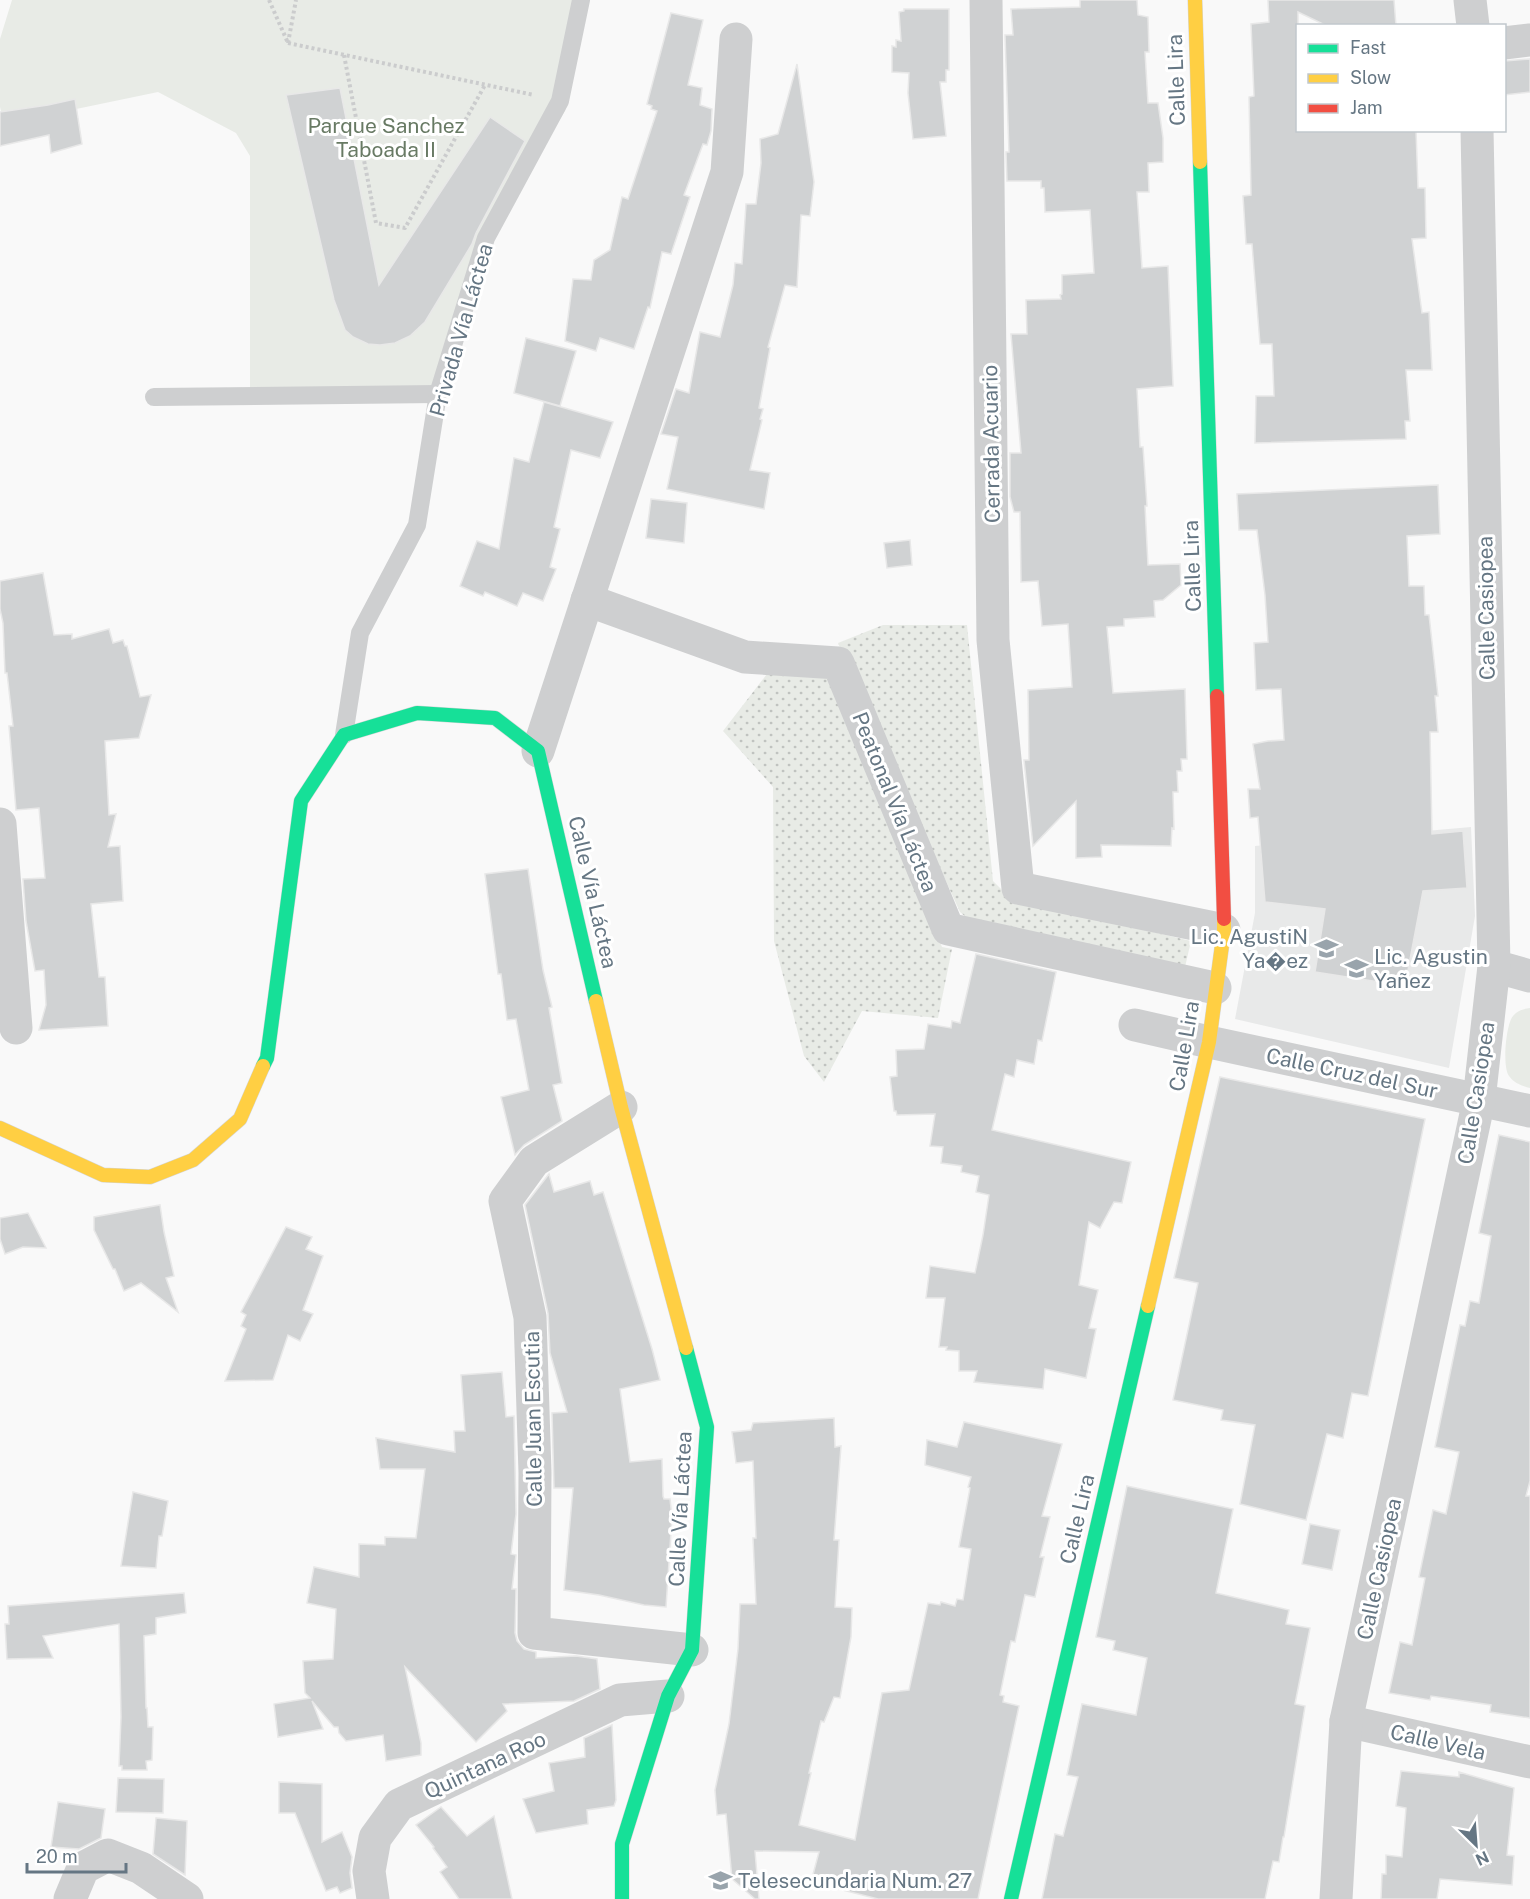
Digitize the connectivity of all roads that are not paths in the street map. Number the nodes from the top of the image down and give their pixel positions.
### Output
1 (581, 0) edge
2 (986, 0) edge
3 (1195, 0) edge
4 (1470, 0) edge
5 (1473, 24) edge
6 (736, 39) dead end
7 (1530, 40) edge
8 (1506, 43) edge
9 (1477, 132) edge
10 (438, 394) junction
11 (154, 397) dead end
12 (587, 600) junction
13 (344, 735) junction
14 (538, 751) junction
15 (0, 824) edge
16 (0, 833) edge
17 (1224, 930) junction
18 (1494, 966) junction
19 (1530, 976) edge
20 (1215, 988) junction
21 (1135, 1025) dead end
22 (16, 1028) dead end
23 (1209, 1042) junction
24 (1479, 1100) junction
25 (621, 1107) junction
26 (1530, 1111) edge
27 (0, 1128) edge
28 (692, 1650) junction
29 (668, 1696) junction
30 (1346, 1721) junction
31 (1530, 1762) edge
32 (70, 1899) edge
33 (187, 1899) edge
34 (373, 1899) edge
35 (622, 1899) edge
36 (1011, 1899) edge
37 (1336, 1899) edge

1 - 10 lane, Privada Vía Láctea
2 - 17 street, Cerrada Acuario
3 - 17 street, Calle Lira
4 - 5 street
6 - 12 street
7 - 8 street
9 - 18 street, Calle Casiopea
10 - 11 lane
10 - 13 lane, Privada Vía Láctea
12 - 14 street
12 - 20 street, Peatonal Vía Láctea
13 - 14 street
13 - 27 street
14 - 25 street, Calle Vía Láctea
15 - 16 street
16 - 22 street
17 - 20 street, Calle Lira
18 - 19 street
18 - 24 street, Calle Casiopea
20 - 23 street, Calle Lira
21 - 23 street, Calle Cruz del Sur
23 - 24 street, Calle Cruz del Sur
23 - 36 street, Calle Lira
24 - 26 street, Calle Cruz del Sur
24 - 30 street, Calle Casiopea
25 - 28 street, Calle Vía Láctea
25 - 28 street, Calle Juan Escutia
28 - 29 street, Calle Vía Láctea
29 - 34 street, Quintana Roo
29 - 35 street, Calle Vía Láctea
30 - 31 street, Calle Vela
30 - 37 street, Calle Casiopea
32 - 33 street

